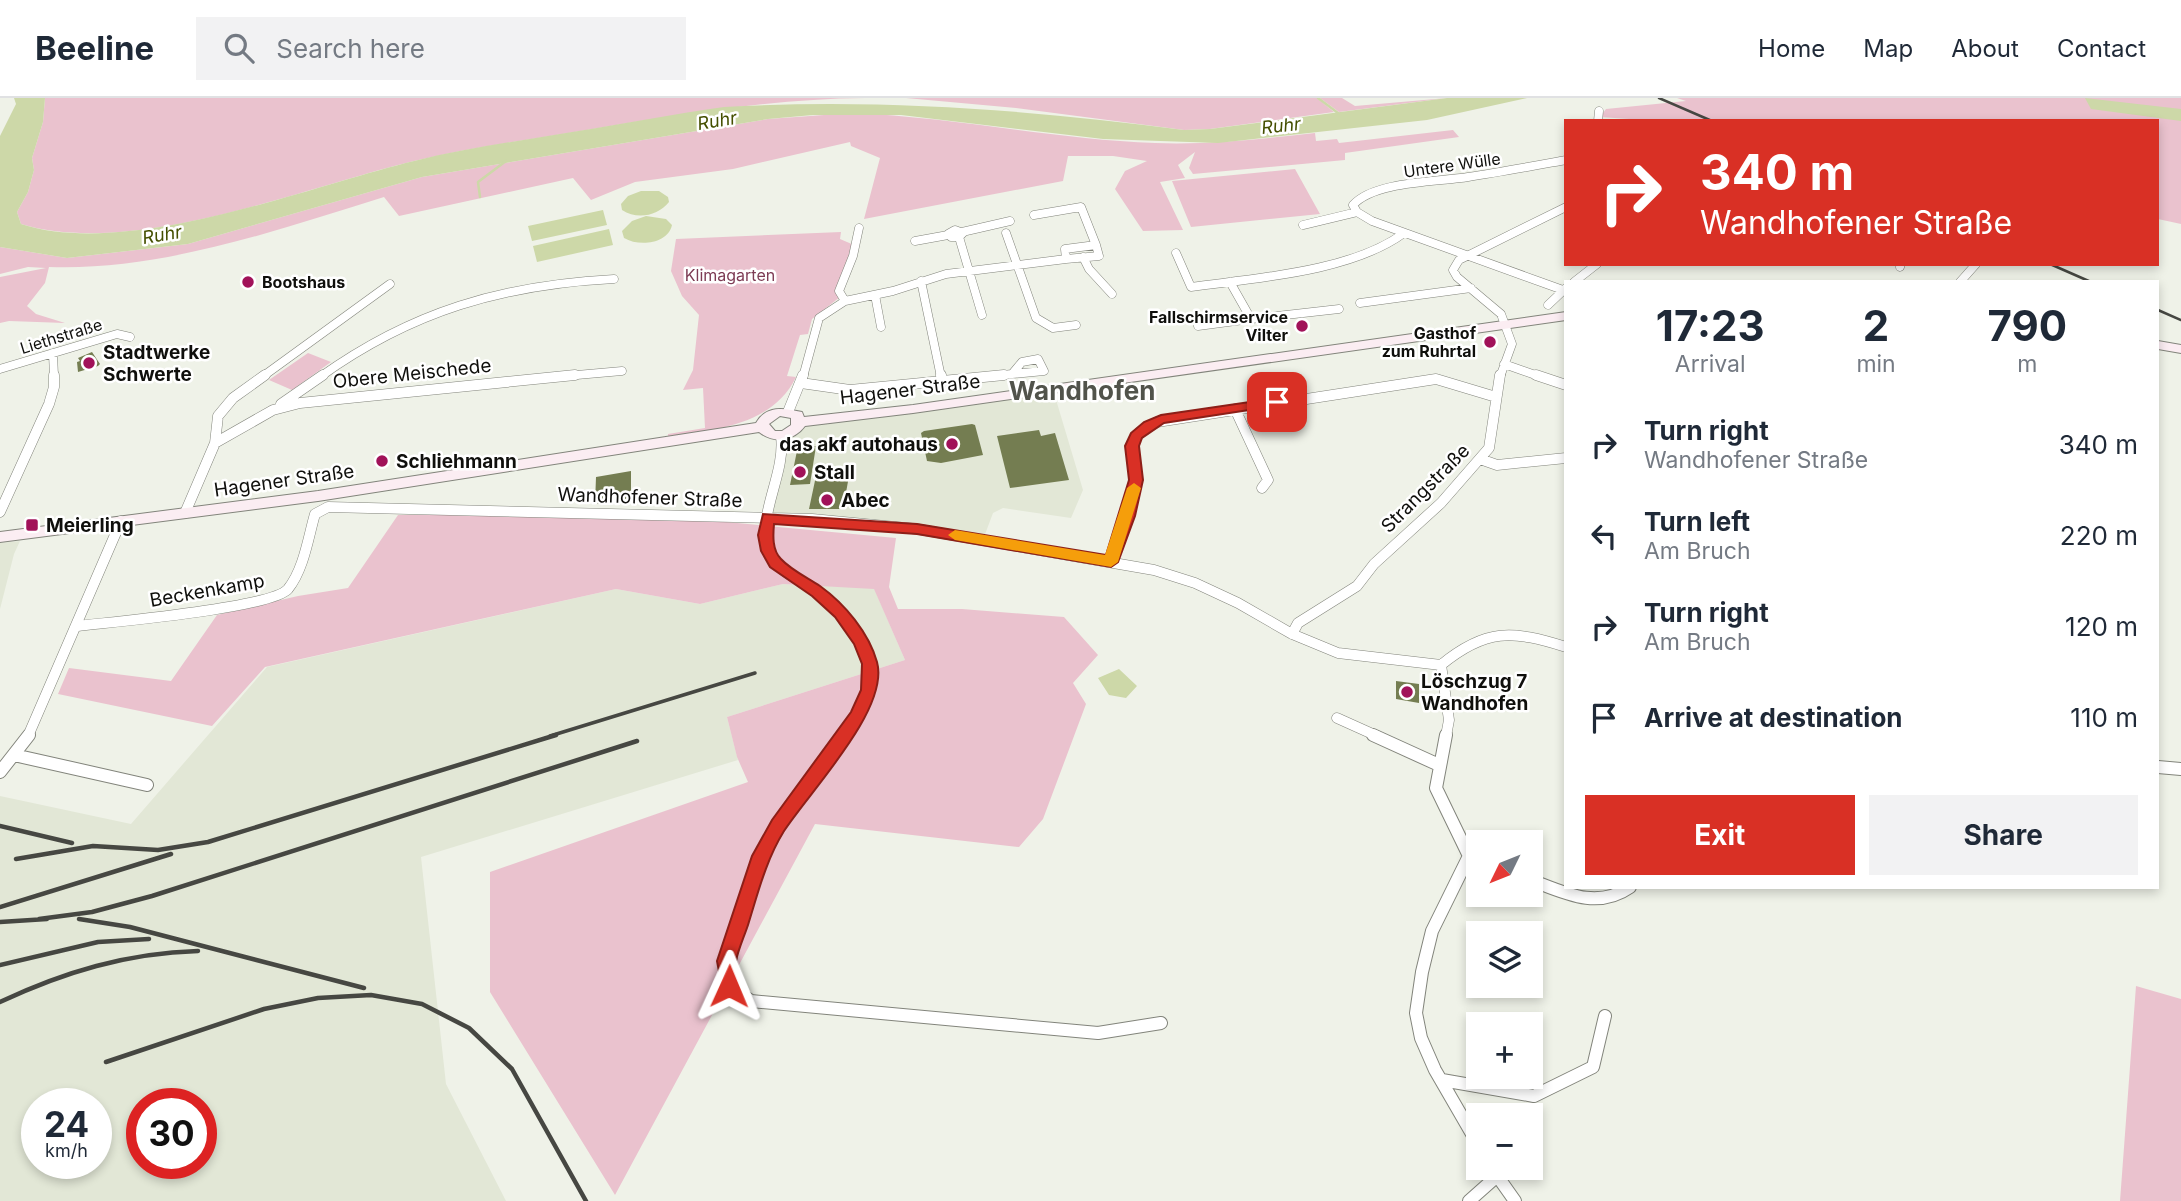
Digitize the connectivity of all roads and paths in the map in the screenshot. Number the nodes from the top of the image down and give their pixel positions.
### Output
1 (1599, 111) dead end
2 (1598, 119) edge
3 (1564, 160) edge
4 (1564, 208) edge
5 (1357, 212) junction
6 (1034, 215) dead end
7 (1010, 221) dead end
8 (1303, 225) dead end
9 (859, 229) dead end
10 (1006, 233) dead end
11 (1404, 233) junction
12 (960, 234) junction
13 (915, 241) dead end
14 (1096, 245) junction
15 (1176, 253) dead end
16 (1083, 257) junction
17 (1468, 257) junction
18 (1066, 259) junction
19 (1016, 265) junction
20 (1594, 266) edge
21 (1974, 266) edge
22 (969, 270) junction
23 (614, 279) dead end
24 (1577, 280) edge
25 (1962, 280) edge
26 (921, 281) junction
27 (1230, 282) junction
28 (390, 284) dead end
29 (1472, 288) junction
30 (1564, 289) edge
31 (1112, 293) dead end
32 (875, 295) junction
33 (845, 301) junction
34 (1360, 303) dead end
35 (1548, 305) dead end
36 (1339, 309) dead end
37 (982, 315) dead end
38 (1564, 316) edge
39 (1251, 319) junction
40 (1506, 325) junction
41 (1076, 326) dead end
42 (1198, 326) dead end
43 (881, 327) dead end
44 (130, 337) dead end
45 (2159, 345) edge
46 (2181, 349) edge
47 (53, 355) junction
48 (1504, 364) junction
49 (0, 369) edge
50 (622, 371) dead end
51 (1011, 375) dead end
52 (942, 382) junction
53 (801, 383) junction
54 (1564, 384) edge
55 (1496, 397) junction
56 (1235, 409) junction
57 (273, 410) junction
58 (788, 412) junction
59 (799, 422) junction
60 (762, 427) junction
61 (781, 436) junction
62 (215, 443) junction
63 (1564, 458) edge
64 (1480, 459) junction
65 (1262, 488) dead end
66 (328, 507) joint
67 (0, 512) edge
68 (185, 513) junction
69 (768, 518) junction
70 (121, 521) junction
71 (0, 537) edge
72 (1111, 562) junction
73 (78, 626) junction
74 (1292, 634) junction
75 (1564, 646) edge
76 (1441, 665) junction
77 (1337, 718) dead end
78 (14, 755) junction
79 (1439, 765) junction
80 (2159, 767) edge
81 (2181, 769) edge
82 (0, 772) edge
83 (148, 785) dead end
84 (1466, 843) edge
85 (1466, 869) edge
86 (1544, 885) edge
87 (1627, 889) edge
88 (1605, 1016) dead end
89 (1161, 1023) dead end
90 (1442, 1080) junction
91 (1466, 1123) edge
92 (1486, 1180) edge
93 (1499, 1180) edge
94 (1469, 1201) edge
95 (1515, 1201) edge

1 - 2 street
3 - 5 street, Untere Wülle
4 - 17 street
5 - 8 street
5 - 11 street
6 - 14 street
7 - 12 street
9 - 33 street
10 - 19 street
11 - 17 street
11 - 27 street
12 - 13 street
12 - 22 street
14 - 16 street
14 - 18 street
15 - 27 street
16 - 18 street
16 - 31 street
17 - 29 street
17 - 30 street
18 - 19 street
19 - 22 street
19 - 41 street
20 - 24 street
21 - 25 street
22 - 26 street
22 - 37 street
23 - 57 street
26 - 32 street
26 - 52 street
27 - 39 street
28 - 62 street, Hagener Straße
29 - 34 street
29 - 40 street
30 - 35 street
32 - 33 street
32 - 43 street
33 - 53 street
36 - 39 street
38 - 40 main road, Hagener Straße
39 - 42 street
40 - 48 street, Strangstraße
40 - 59 main road, Hagener Straße
44 - 47 street, Liethstraße
45 - 46 main road
47 - 49 street, Liethstraße
47 - 67 street
48 - 54 street
48 - 55 street, Strangstraße
50 - 57 street, Obere Meischede
51 - 52 street
52 - 53 street
53 - 58 street
55 - 56 street
55 - 64 street, Strangstraße
56 - 65 street
56 - 72 street
57 - 62 street, Obere Meischede
58 - 59 main road
58 - 60 main road, Hagener Straße
59 - 61 main road
60 - 61 main road
60 - 68 main road, Hagener Straße
61 - 69 street
62 - 68 street, Hagener Straße
63 - 64 street
64 - 74 street, Strangstraße
66 - 69 street, Wandhofener Straße
66 - 73 street, Beckenkamp
68 - 70 main road, Hagener Straße
69 - 72 street, Wandhofener Straße
69 - 89 street
70 - 71 main road, Hagener Straße
70 - 73 street
72 - 74 street, Wandhofener Straße
73 - 78 street
74 - 76 street, Wandhofener Straße
75 - 76 street
76 - 79 street
77 - 79 street
78 - 82 street
78 - 83 street
79 - 84 street
80 - 81 street
85 - 90 street
86 - 87 street
88 - 90 street
90 - 91 street
92 - 94 street
93 - 95 street

